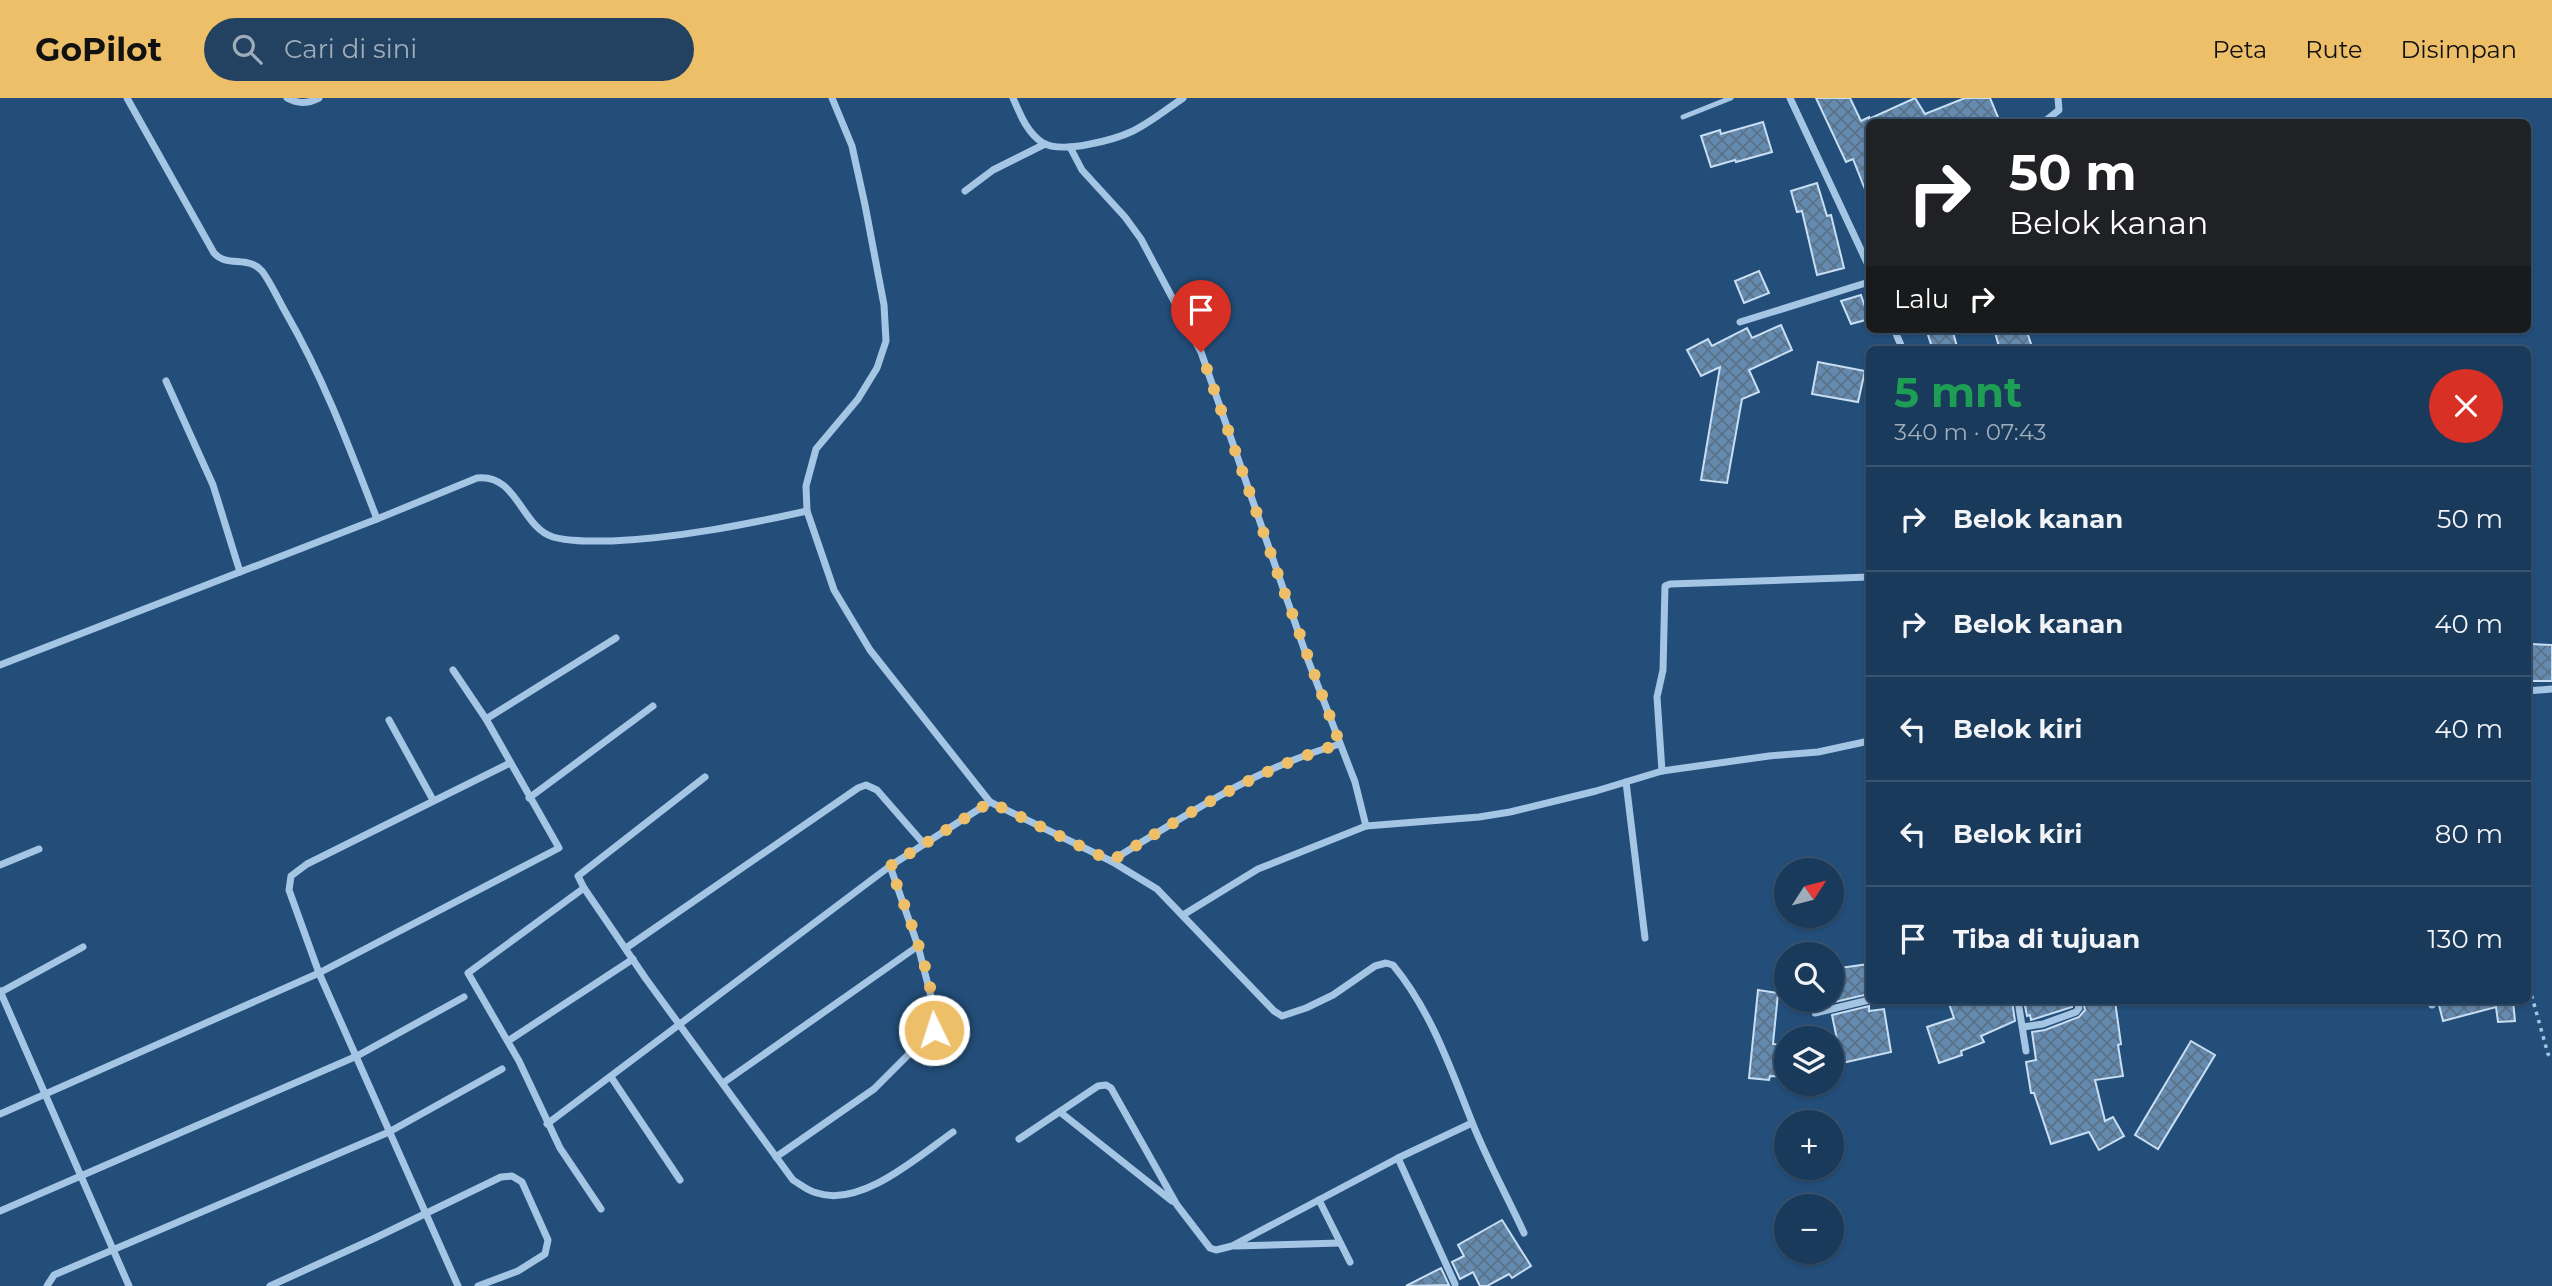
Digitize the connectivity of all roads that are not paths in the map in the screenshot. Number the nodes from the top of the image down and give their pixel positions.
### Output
1 (127, 98) edge
2 (287, 98) edge
3 (319, 98) edge
4 (1013, 98) edge
5 (1183, 98) edge
6 (1731, 98) edge
7 (1790, 98) edge
8 (2058, 98) edge
9 (835, 99) edge
10 (1682, 117) dead end
11 (2048, 119) edge
12 (1045, 144) junction
13 (1070, 147) junction
14 (965, 191) dead end
15 (1866, 261) edge
16 (1866, 283) edge
17 (1740, 322) dead end
18 (166, 381) dead end
19 (807, 511) junction
20 (377, 519) junction
21 (240, 572) junction
22 (1866, 577) edge
23 (616, 638) dead end
24 (0, 665) edge
25 (453, 670) dead end
26 (2552, 690) edge
27 (2531, 691) edge
28 (653, 706) dead end
29 (486, 719) junction
30 (389, 720) dead end
31 (1866, 742) edge
32 (1340, 744) junction
33 (510, 763) junction
34 (1662, 771) junction
35 (705, 777) dead end
36 (1626, 782) junction
37 (529, 798) junction
38 (433, 800) junction
39 (990, 802) junction
40 (1366, 826) junction
41 (924, 844) junction
42 (39, 849) dead end
43 (1111, 861) junction
44 (0, 865) edge
45 (890, 866) junction
46 (584, 888) junction
47 (1183, 915) junction
48 (1645, 939) dead end
49 (918, 946) junction
50 (83, 947) dead end
51 (625, 948) junction
52 (633, 959) junction
53 (319, 973) junction
54 (0, 992) edge
55 (464, 997) dead end
56 (1866, 1001) edge
57 (2019, 1004) edge
58 (2077, 1004) edge
59 (1815, 1013) dead end
60 (679, 1026) junction
61 (2023, 1027) junction
62 (508, 1041) junction
63 (2026, 1051) dead end
64 (357, 1056) junction
65 (502, 1069) dead end
66 (611, 1077) junction
67 (723, 1083) junction
68 (44, 1095) junction
69 (1060, 1112) junction
70 (0, 1114) edge
71 (1472, 1123) junction
72 (547, 1124) junction
73 (389, 1132) junction
74 (953, 1132) dead end
75 (1019, 1139) dead end
76 (776, 1157) junction
77 (1398, 1158) junction
78 (80, 1177) junction
79 (680, 1180) dead end
80 (1319, 1200) junction
81 (1177, 1205) junction
82 (601, 1209) dead end
83 (0, 1211) edge
84 (425, 1214) junction
85 (1524, 1233) dead end
86 (1340, 1243) junction
87 (1232, 1247) junction
88 (114, 1249) junction
89 (1350, 1262) dead end
90 (1455, 1284) edge
91 (47, 1286) edge
92 (129, 1286) edge
93 (270, 1286) edge
94 (458, 1286) edge
95 (478, 1286) edge

1 - 20 street
2 - 3 street
4 - 12 street
5 - 13 street
6 - 10 lane
7 - 15 street
8 - 11 street
9 - 19 street
12 - 13 street
12 - 14 street
13 - 32 street
16 - 17 street
18 - 21 street
19 - 20 street
19 - 39 street
20 - 21 street
21 - 24 street
22 - 34 street
23 - 29 street
25 - 29 street
26 - 27 street
28 - 37 street
29 - 33 street
30 - 38 street
31 - 34 street
32 - 40 street
32 - 43 street
33 - 37 street
33 - 38 street
34 - 36 street
35 - 46 street
36 - 40 street
36 - 48 street
37 - 53 street
38 - 53 street
39 - 41 street
39 - 43 street
40 - 47 street
41 - 45 street
41 - 51 street
42 - 44 street
43 - 47 street
45 - 49 street
45 - 60 street
46 - 51 street
46 - 62 street
47 - 71 street
49 - 67 street
49 - 76 street
50 - 54 street
51 - 52 street
52 - 60 street
52 - 62 street
53 - 64 street
53 - 68 street
54 - 68 street
55 - 64 street
56 - 59 street
57 - 61 street
58 - 61 street
60 - 66 street
60 - 67 street
61 - 63 street
62 - 72 street
64 - 73 street
64 - 78 street
65 - 73 street
66 - 72 street
66 - 79 street
67 - 76 street
68 - 70 street
68 - 78 street
69 - 75 street
69 - 81 street
69 - 81 street
71 - 77 street
71 - 85 street
72 - 82 street
73 - 84 street
73 - 88 street
74 - 76 street
77 - 80 street
77 - 90 street
78 - 83 street
78 - 88 street
80 - 86 street
80 - 87 street
81 - 87 street
84 - 93 street
84 - 94 street
84 - 95 street
86 - 87 street
86 - 89 street
88 - 91 street
88 - 92 street

